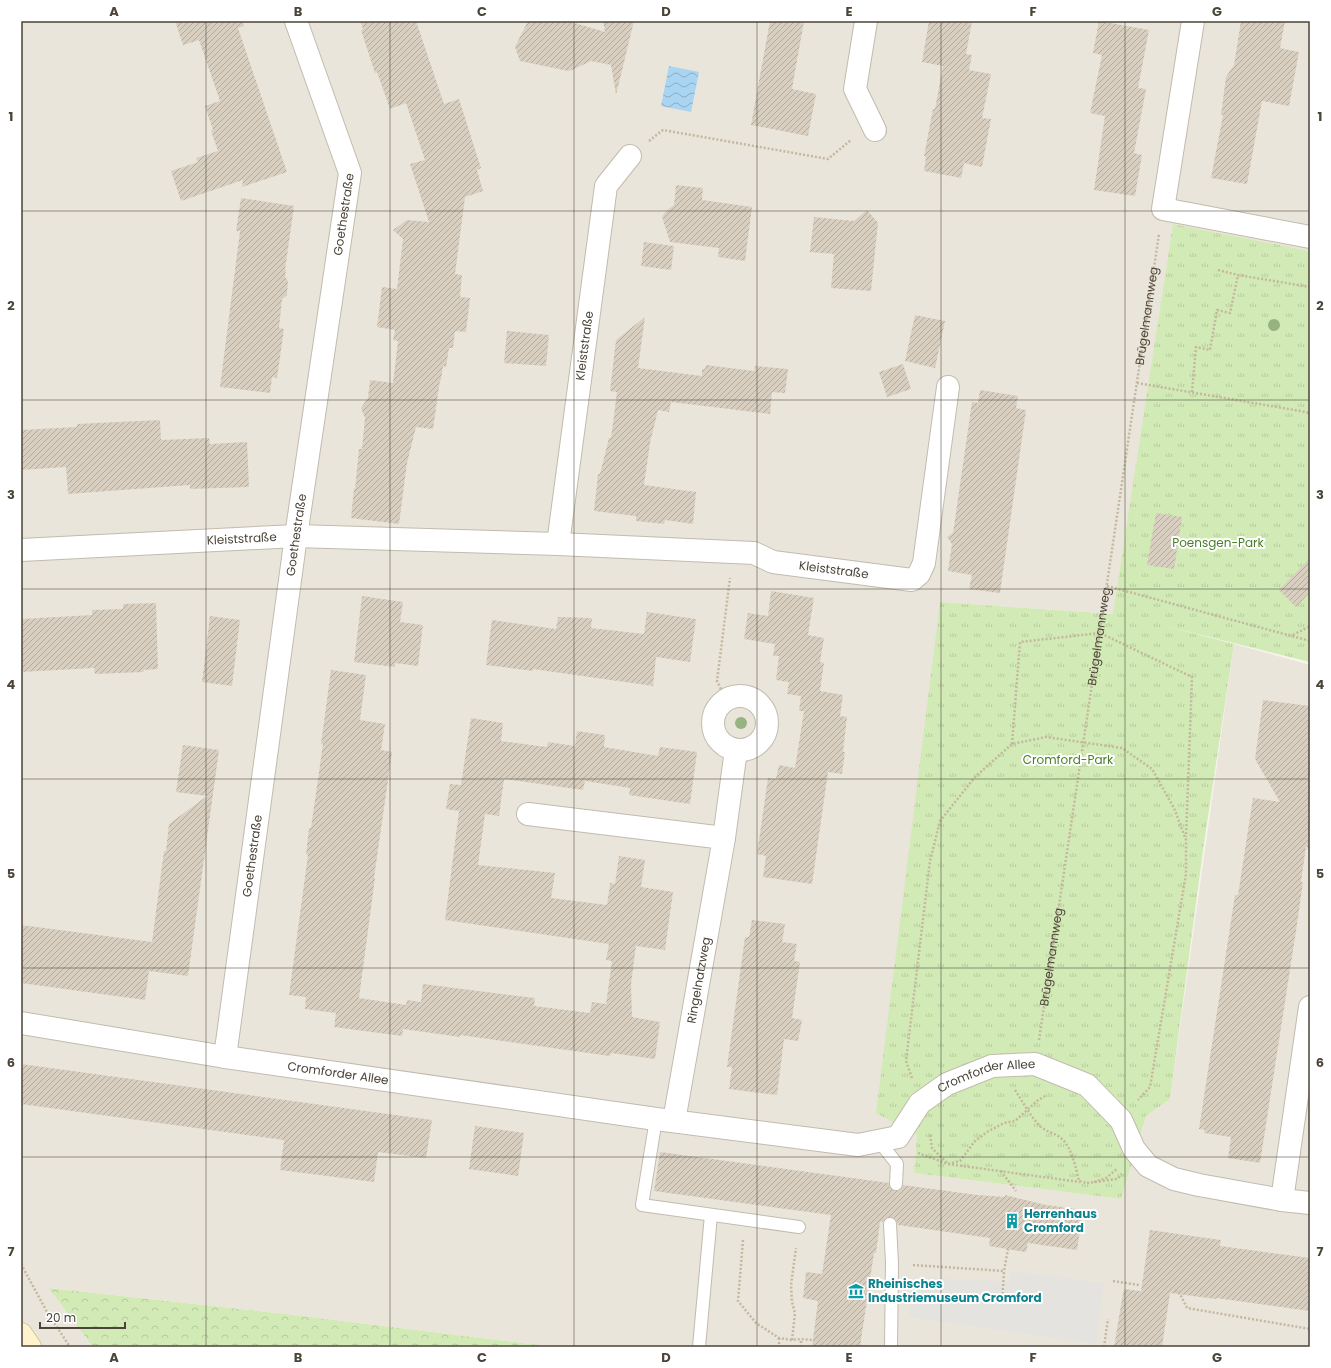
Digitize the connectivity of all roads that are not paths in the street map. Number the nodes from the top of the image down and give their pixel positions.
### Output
1 (296, 21) edge
2 (866, 21) edge
3 (1193, 21) edge
4 (875, 130) road end
5 (630, 156) road end
6 (1310, 237) edge
7 (948, 387) dead end
8 (296, 536) junction
9 (558, 544) junction
10 (21, 550) edge
11 (736, 750) junction
12 (528, 814) dead end
13 (724, 838) junction
14 (1310, 1007) edge
15 (21, 1023) edge
16 (225, 1057) junction
17 (665, 1120) junction
18 (889, 1139) junction
19 (896, 1184) dead end
20 (1282, 1200) junction
21 (1310, 1203) edge
22 (711, 1215) junction
23 (890, 1224) dead end
24 (799, 1227) road end
25 (21, 1334) edge
26 (30, 1347) edge
27 (699, 1347) edge
28 (891, 1347) edge

1 - 8 street, Goethestraße
2 - 4 street
3 - 6 street
5 - 9 street, Kleiststraße
7 - 9 street, Kleiststraße
8 - 9 street, Kleiststraße
8 - 10 street, Kleiststraße
8 - 16 street, Goethestraße
11 - 11 street
11 - 13 street, Ringelnatzweg
12 - 13 street
13 - 17 street, Ringelnatzweg
14 - 20 street
15 - 16 street, Cromforder Allee
16 - 17 street, Cromforder Allee
17 - 18 street, Cromforder Allee
17 - 22 lane
18 - 19 lane
18 - 20 street, Cromforder Allee
20 - 21 street, Cromforder Allee
22 - 24 lane
22 - 27 lane
23 - 28 lane
25 - 26 main road

